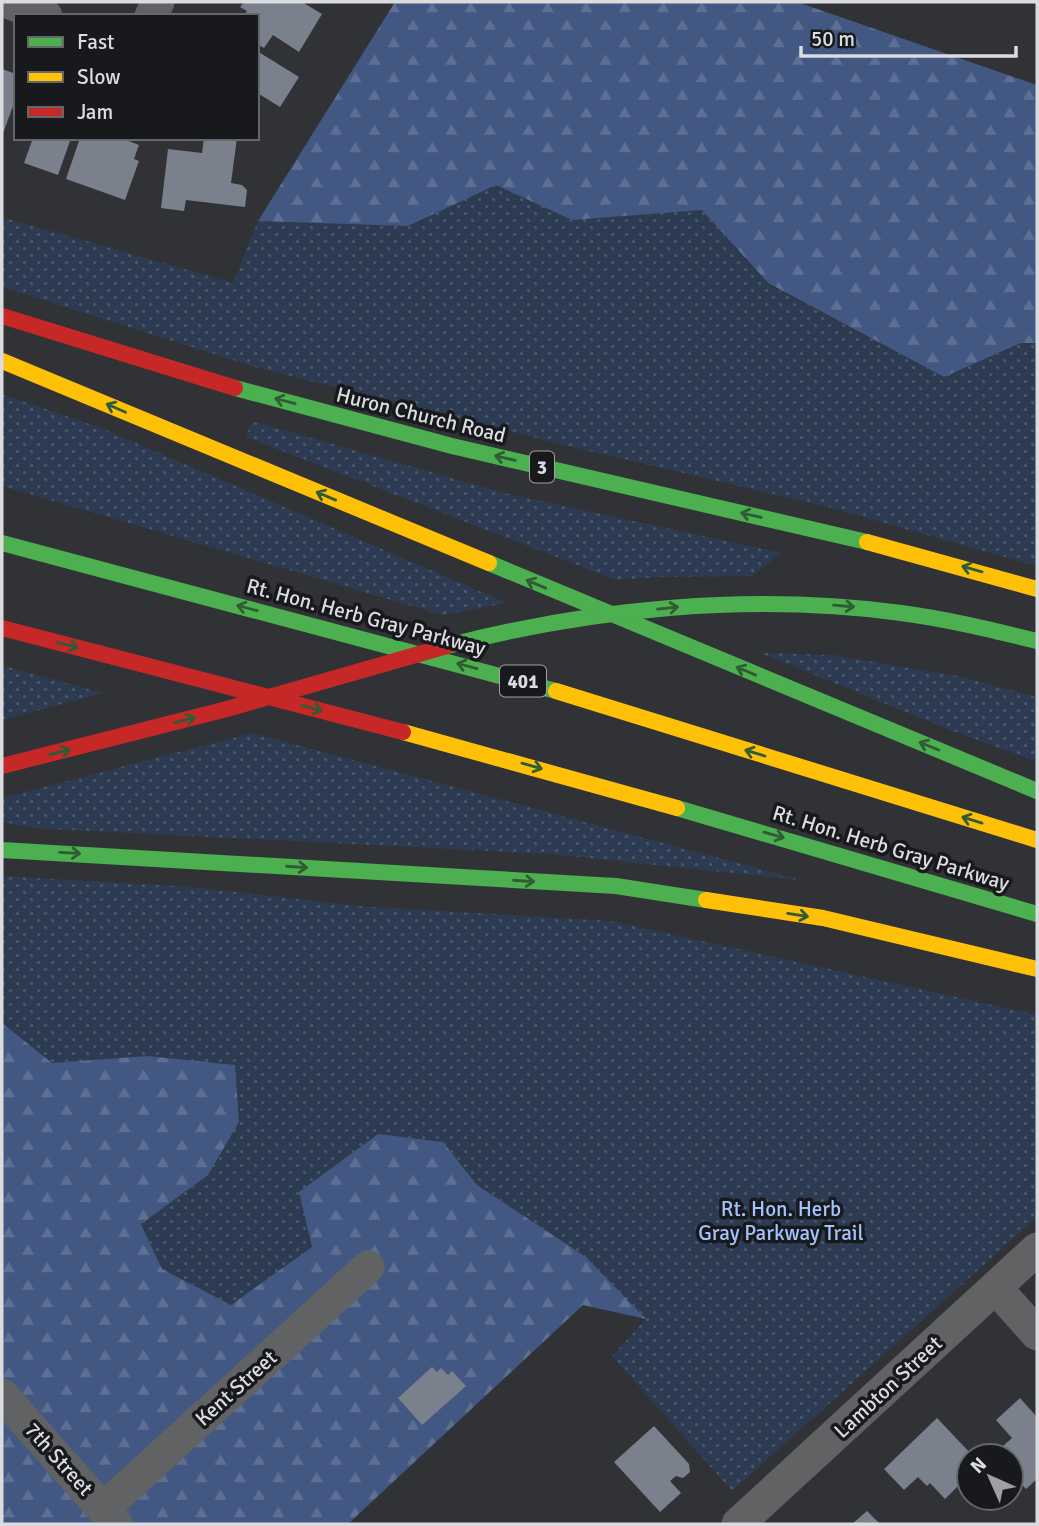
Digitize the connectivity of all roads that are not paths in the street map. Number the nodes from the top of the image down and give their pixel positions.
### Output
1 (7, 2) edge
2 (40, 14) edge
3 (2, 316) edge
4 (2, 361) edge
5 (2, 543) edge
6 (1037, 589) edge
7 (2, 628) edge
8 (1037, 641) edge
9 (2, 766) edge
10 (1037, 791) edge
11 (1037, 841) edge
12 (2, 850) edge
13 (1037, 914) edge
14 (1037, 970) edge
15 (1037, 1250) edge
16 (368, 1267) dead end
17 (996, 1288) junction
18 (1037, 1334) edge
19 (2, 1395) edge
20 (109, 1517) edge
21 (738, 1524) edge

1 - 2 street
6 -> 3 main road, Huron Church Road / 3
10 -> 4 main road
11 -> 5 main road, Rt. Hon. Herb Gray Parkway / 401
7 -> 13 main road, Rt. Hon. Herb Gray Parkway
9 -> 8 main road
12 -> 14 main road
15 - 17 street, Lambton Street
16 - 20 street, Kent Street
17 - 18 street
17 - 21 street, Lambton Street
19 - 20 street, 7th Street

